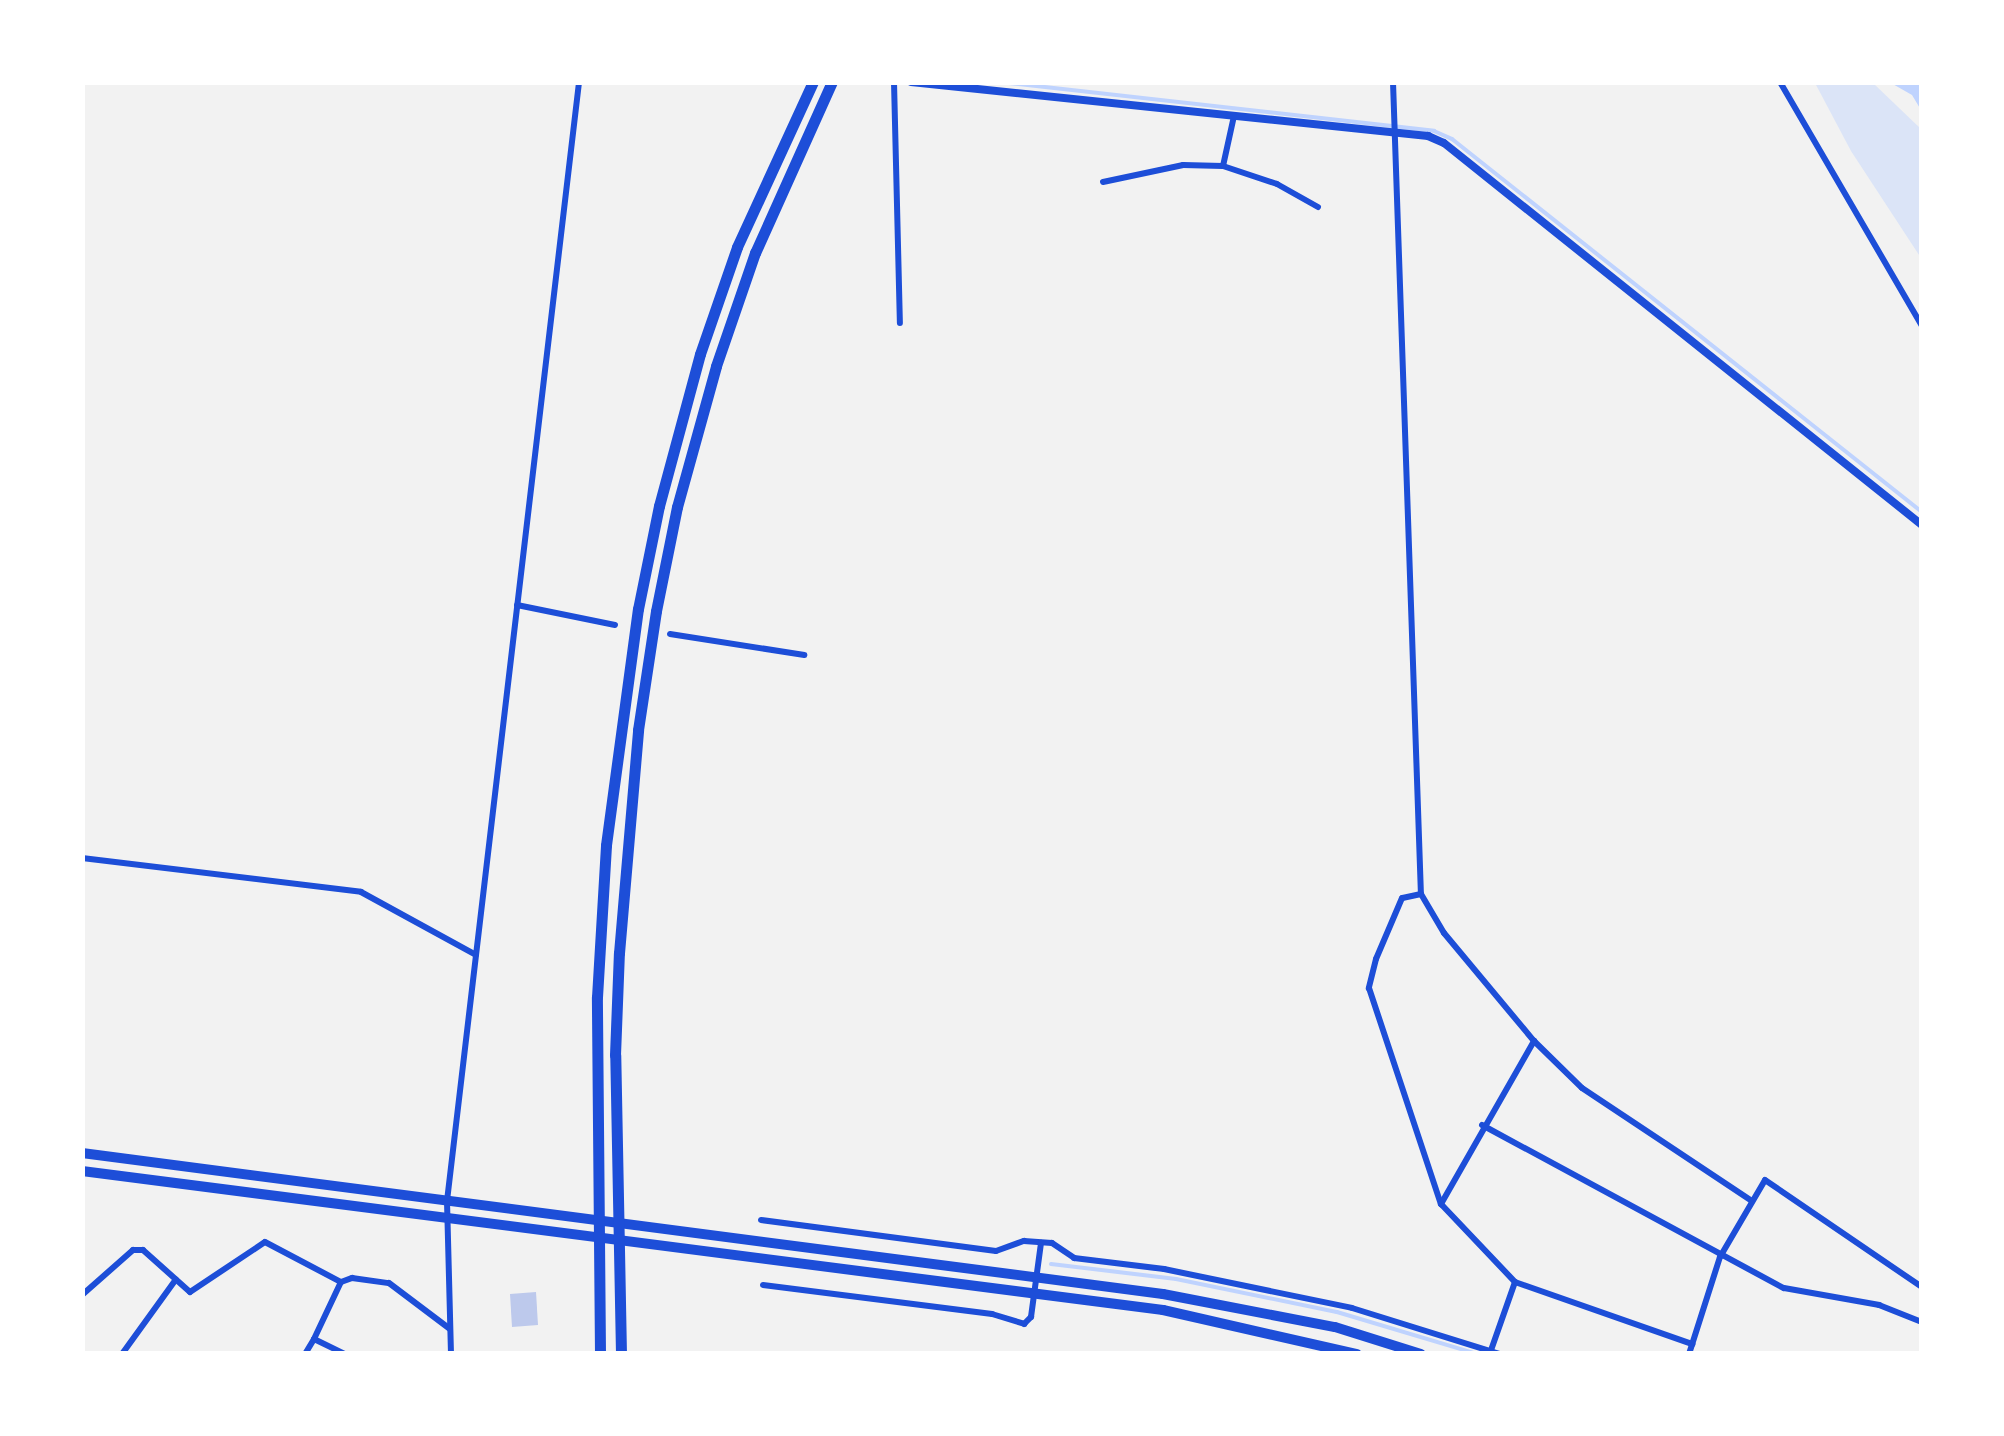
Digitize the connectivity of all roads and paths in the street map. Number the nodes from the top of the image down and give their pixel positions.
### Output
1 (579, 82) edge
2 (813, 82) edge
3 (832, 82) edge
4 (894, 82) edge
5 (911, 82) edge
6 (1392, 82) edge
7 (1780, 82) edge
8 (936, 84) edge
9 (1234, 116) junction
10 (1397, 130) junction
11 (1223, 166) junction
12 (1103, 182) dead end
13 (1318, 208) dead end
14 (900, 323) dead end
15 (1922, 326) edge
16 (1922, 525) edge
17 (516, 604) junction
18 (615, 625) dead end
19 (670, 634) dead end
20 (804, 655) dead end
21 (82, 858) edge
22 (1422, 894) junction
23 (476, 955) junction
24 (1534, 1041) junction
25 (1482, 1125) junction
26 (82, 1153) edge
27 (82, 1170) edge
28 (447, 1200) junction
29 (1752, 1201) junction
30 (1441, 1204) junction
31 (447, 1218) junction
32 (596, 1220) junction
33 (761, 1220) dead end
34 (617, 1222) junction
35 (596, 1238) junction
36 (618, 1241) junction
37 (1041, 1243) junction
38 (1720, 1257) junction
39 (1034, 1277) junction
40 (176, 1279) junction
41 (341, 1282) junction
42 (1515, 1282) junction
43 (763, 1286) dead end
44 (1922, 1287) edge
45 (1034, 1294) junction
46 (82, 1295) edge
47 (1922, 1322) edge
48 (450, 1329) junction
49 (314, 1339) junction
50 (1692, 1344) junction
51 (1490, 1351) edge
52 (122, 1354) edge
53 (304, 1354) edge
54 (345, 1354) edge
55 (451, 1354) edge
56 (600, 1354) edge
57 (621, 1354) edge
58 (1357, 1354) edge
59 (1421, 1354) edge
60 (1500, 1354) edge
61 (1689, 1354) edge

1 - 17 street
2 - 32 highway
3 - 34 highway
4 - 14 street
5 - 8 street
6 - 10 street
7 - 15 street
8 - 9 street
9 - 10 street
9 - 11 street
10 - 16 street
10 - 22 street
11 - 12 street
11 - 13 street
17 - 18 street
17 - 23 street
19 - 20 street
21 - 23 street
22 - 24 street
22 - 30 street
23 - 28 street
24 - 25 street
24 - 29 street
25 - 30 street
25 - 38 street
26 - 28 main road
27 - 31 main road
28 - 31 street
28 - 32 main road
29 - 38 street
29 - 44 street
30 - 42 street
31 - 35 main road
31 - 48 street
32 - 34 main road
32 - 35 highway
33 - 37 street
34 - 36 highway
34 - 39 main road
35 - 36 main road
35 - 56 highway
36 - 45 main road
36 - 57 highway
37 - 39 street
37 - 51 street
38 - 47 street
38 - 50 street
39 - 45 street
39 - 59 main road
40 - 41 street
40 - 46 street
40 - 52 street
41 - 48 street
41 - 49 street
42 - 50 street
42 - 51 street
43 - 45 street
45 - 58 main road
48 - 55 street
49 - 53 street
49 - 54 street
50 - 61 street
51 - 60 street

